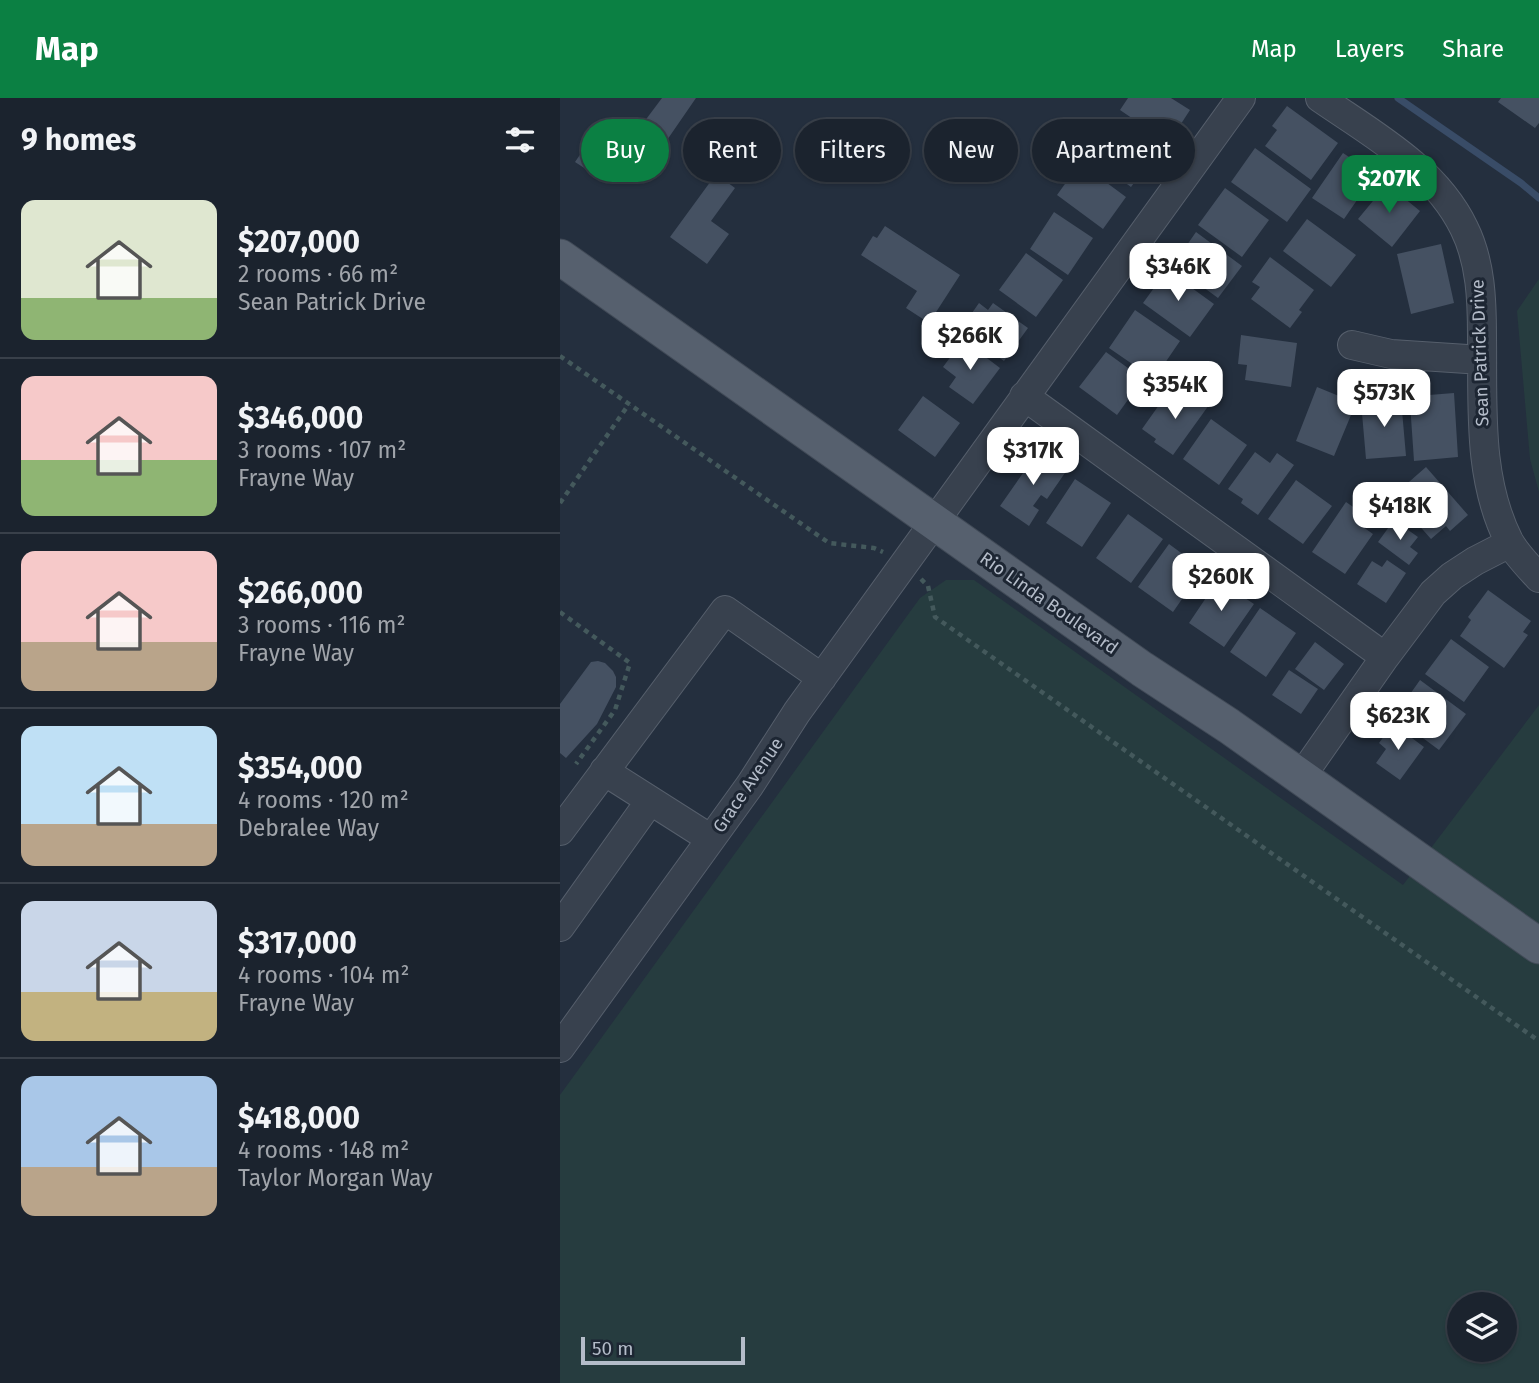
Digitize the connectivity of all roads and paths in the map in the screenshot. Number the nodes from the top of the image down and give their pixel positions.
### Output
1 (1241, 98) edge
2 (1320, 98) edge
3 (560, 257) edge
4 (1352, 345) dead end
5 (560, 356) edge
6 (1482, 360) junction
7 (1024, 396) junction
8 (629, 404) junction
9 (560, 503) edge
10 (934, 522) junction
11 (829, 543) dead end
12 (1510, 543) junction
13 (1539, 578) edge
14 (560, 612) edge
15 (935, 617) dead end
16 (1385, 657) junction
17 (822, 678) junction
18 (576, 765) dead end
19 (604, 771) junction
20 (1301, 778) junction
21 (650, 801) junction
22 (560, 831) edge
23 (711, 839) junction
24 (560, 927) edge
25 (1539, 946) edge
26 (1539, 1041) edge
27 (560, 1048) edge

1 - 7 street, Grace Avenue
2 - 6 street, Sean Patrick Drive
3 - 10 main road, Rio Linda Boulevard
4 - 6 street
5 - 8 path
6 - 12 street, Sean Patrick Drive
7 - 10 street, Grace Avenue
7 - 16 street
8 - 9 path
8 - 11 path
10 - 17 street, Grace Avenue
10 - 20 main road, Rio Linda Boulevard
12 - 13 street, Sean Patrick Drive
12 - 16 street
14 - 18 path
15 - 26 path
16 - 20 street
17 - 19 street
17 - 23 street, Grace Avenue
19 - 21 street
19 - 22 street
20 - 25 main road, Rio Linda Boulevard
21 - 23 street
21 - 24 street
23 - 27 street, Grace Avenue

